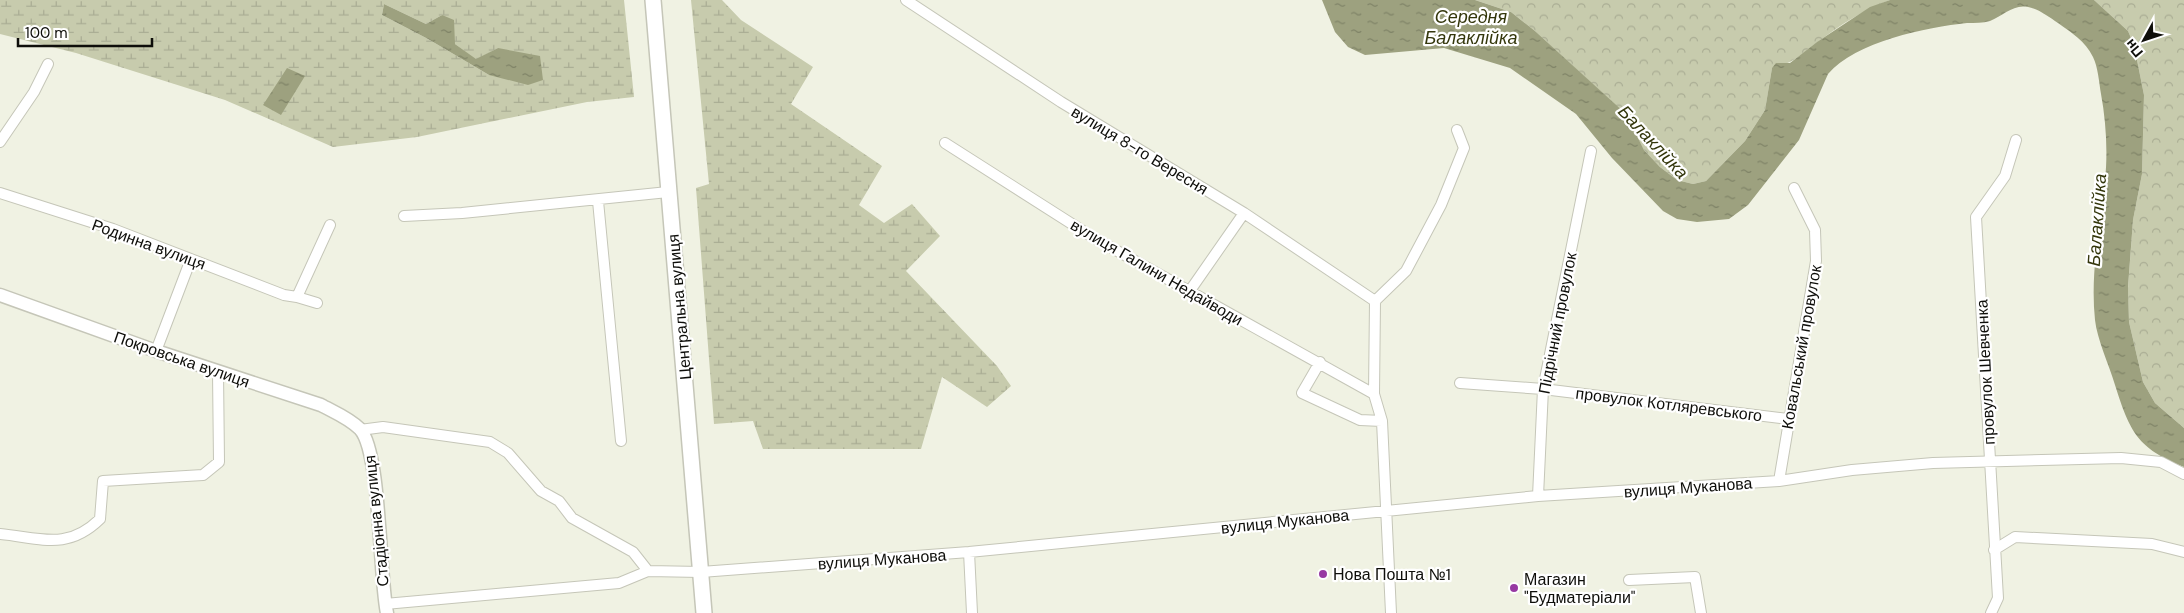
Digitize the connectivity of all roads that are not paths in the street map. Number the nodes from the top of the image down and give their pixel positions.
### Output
1 (653, 0) edge
2 (906, 0) edge
3 (48, 64) dead end
4 (1457, 130) dead end
5 (2016, 140) dead end
6 (0, 142) edge
7 (945, 143) dead end
8 (1591, 151) dead end
9 (1794, 188) dead end
10 (668, 192) junction
11 (0, 193) edge
12 (598, 201) junction
13 (1244, 213) junction
14 (404, 216) dead end
15 (330, 225) dead end
16 (192, 259) junction
17 (1189, 292) junction
18 (0, 295) edge
19 (297, 297) junction
20 (1375, 301) junction
21 (317, 303) dead end
22 (156, 351) junction
23 (1320, 362) junction
24 (218, 372) junction
25 (1460, 383) dead end
26 (1543, 389) junction
27 (1374, 394) junction
28 (1788, 419) junction
29 (1382, 421) junction
30 (360, 430) junction
31 (621, 441) dead end
32 (1989, 463) junction
33 (2184, 474) edge
34 (1778, 481) junction
35 (1538, 496) junction
36 (1385, 511) junction
37 (0, 534) edge
38 (1994, 550) junction
39 (968, 552) junction
40 (2184, 552) edge
41 (648, 572) junction
42 (702, 572) junction
43 (1629, 580) dead end
44 (386, 608) edge
45 (704, 613) edge
46 (972, 613) edge
47 (1391, 613) edge
48 (1701, 613) edge
49 (1991, 613) edge

1 - 10 main road, Центральна вулиця
2 - 13 street, вулиця 8-го Вересня
3 - 6 street
4 - 20 street
5 - 32 street, провулок Шевченка
7 - 17 street, вулиця Галини Недайводи
8 - 26 street, Підрічний провулок
9 - 28 street, Ковальський провулок
10 - 12 street
10 - 42 main road, Центральна вулиця
11 - 16 street, Родинна вулиця
12 - 14 street
12 - 31 street
13 - 17 street
13 - 20 street, вулиця 8-го Вересня
15 - 19 street
16 - 19 street, Родинна вулиця
16 - 22 street
17 - 23 street, вулиця Галини Недайводи
18 - 22 street, Покровська вулиця
19 - 21 street, Родинна вулиця
20 - 27 street
22 - 24 street, Покровська вулиця
23 - 27 street, вулиця Галини Недайводи
23 - 29 street
24 - 30 street, Покровська вулиця
24 - 37 street
25 - 26 street, провулок Котляревського
26 - 28 street, провулок Котляревського
26 - 35 street, Підрічний провулок
27 - 29 street
28 - 34 street, Ковальський провулок
29 - 36 street
30 - 41 street
30 - 44 street, Стадіонна вулиця
32 - 33 street, вулиця Муканова
32 - 34 street, вулиця Муканова
32 - 38 street, провулок Шевченка
34 - 35 street, вулиця Муканова
35 - 36 street, вулиця Муканова
36 - 39 street, вулиця Муканова
36 - 47 street
38 - 40 street
38 - 49 street, провулок Шевченка
39 - 42 street, вулиця Муканова
39 - 46 street
41 - 42 street, вулиця Муканова
41 - 44 street, вулиця Муканова
42 - 45 main road, Центральна вулиця
43 - 48 street

